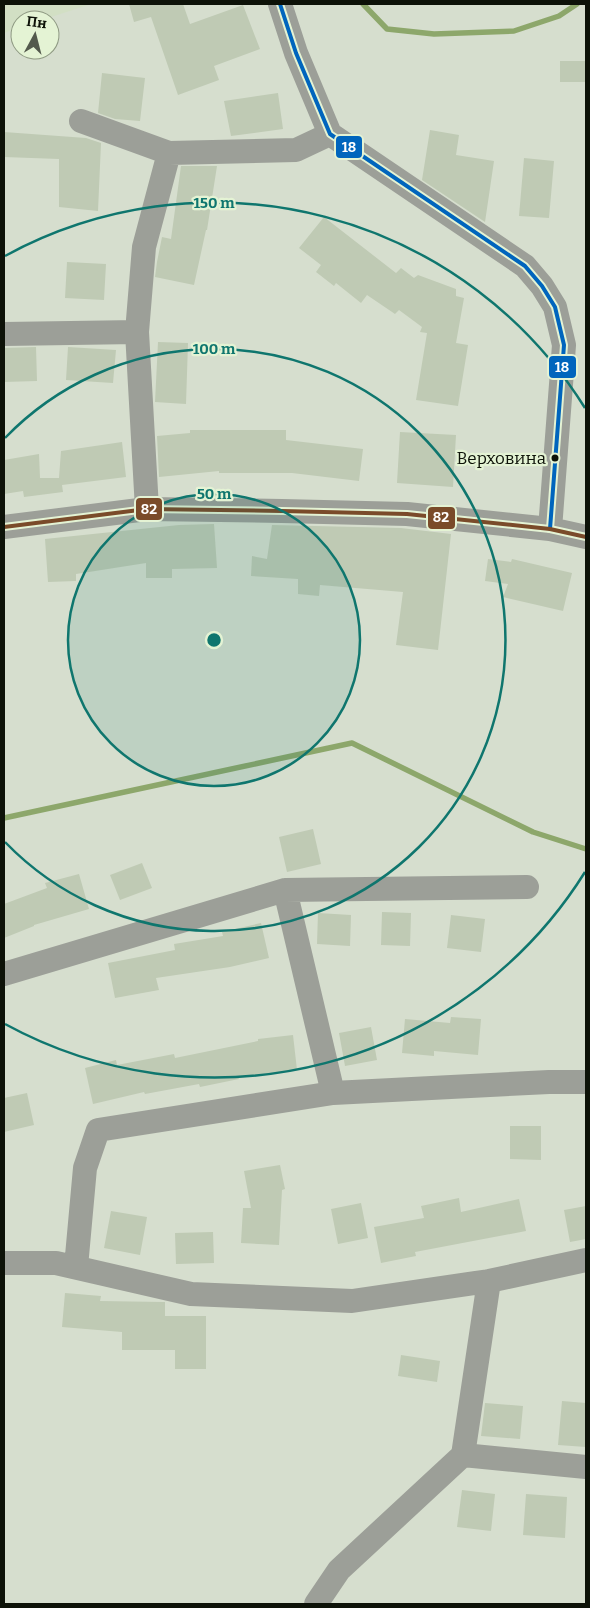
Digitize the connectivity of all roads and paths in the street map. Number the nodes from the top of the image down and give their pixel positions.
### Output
1 (280, 4) edge
2 (81, 121) dead end
3 (330, 134) junction
4 (169, 153) junction
5 (137, 332) junction
6 (4, 334) edge
7 (147, 509) junction
8 (4, 527) edge
9 (550, 529) junction
10 (586, 536) edge
11 (527, 887) dead end
12 (285, 890) junction
13 (4, 974) edge
14 (586, 1082) edge
15 (333, 1093) junction
16 (586, 1260) edge
17 (4, 1263) edge
18 (76, 1267) junction
19 (489, 1282) junction
20 (463, 1454) junction
21 (586, 1467) edge
22 (316, 1604) edge

1 - 3 street
2 - 4 street
3 - 4 street
3 - 9 street
4 - 5 street
5 - 6 street
5 - 7 street
7 - 8 street
7 - 9 street
9 - 10 street
11 - 12 street
12 - 13 street
12 - 15 street
14 - 15 street
15 - 18 street
16 - 19 street
17 - 18 street
18 - 19 street
19 - 20 street
20 - 21 street
20 - 22 street

